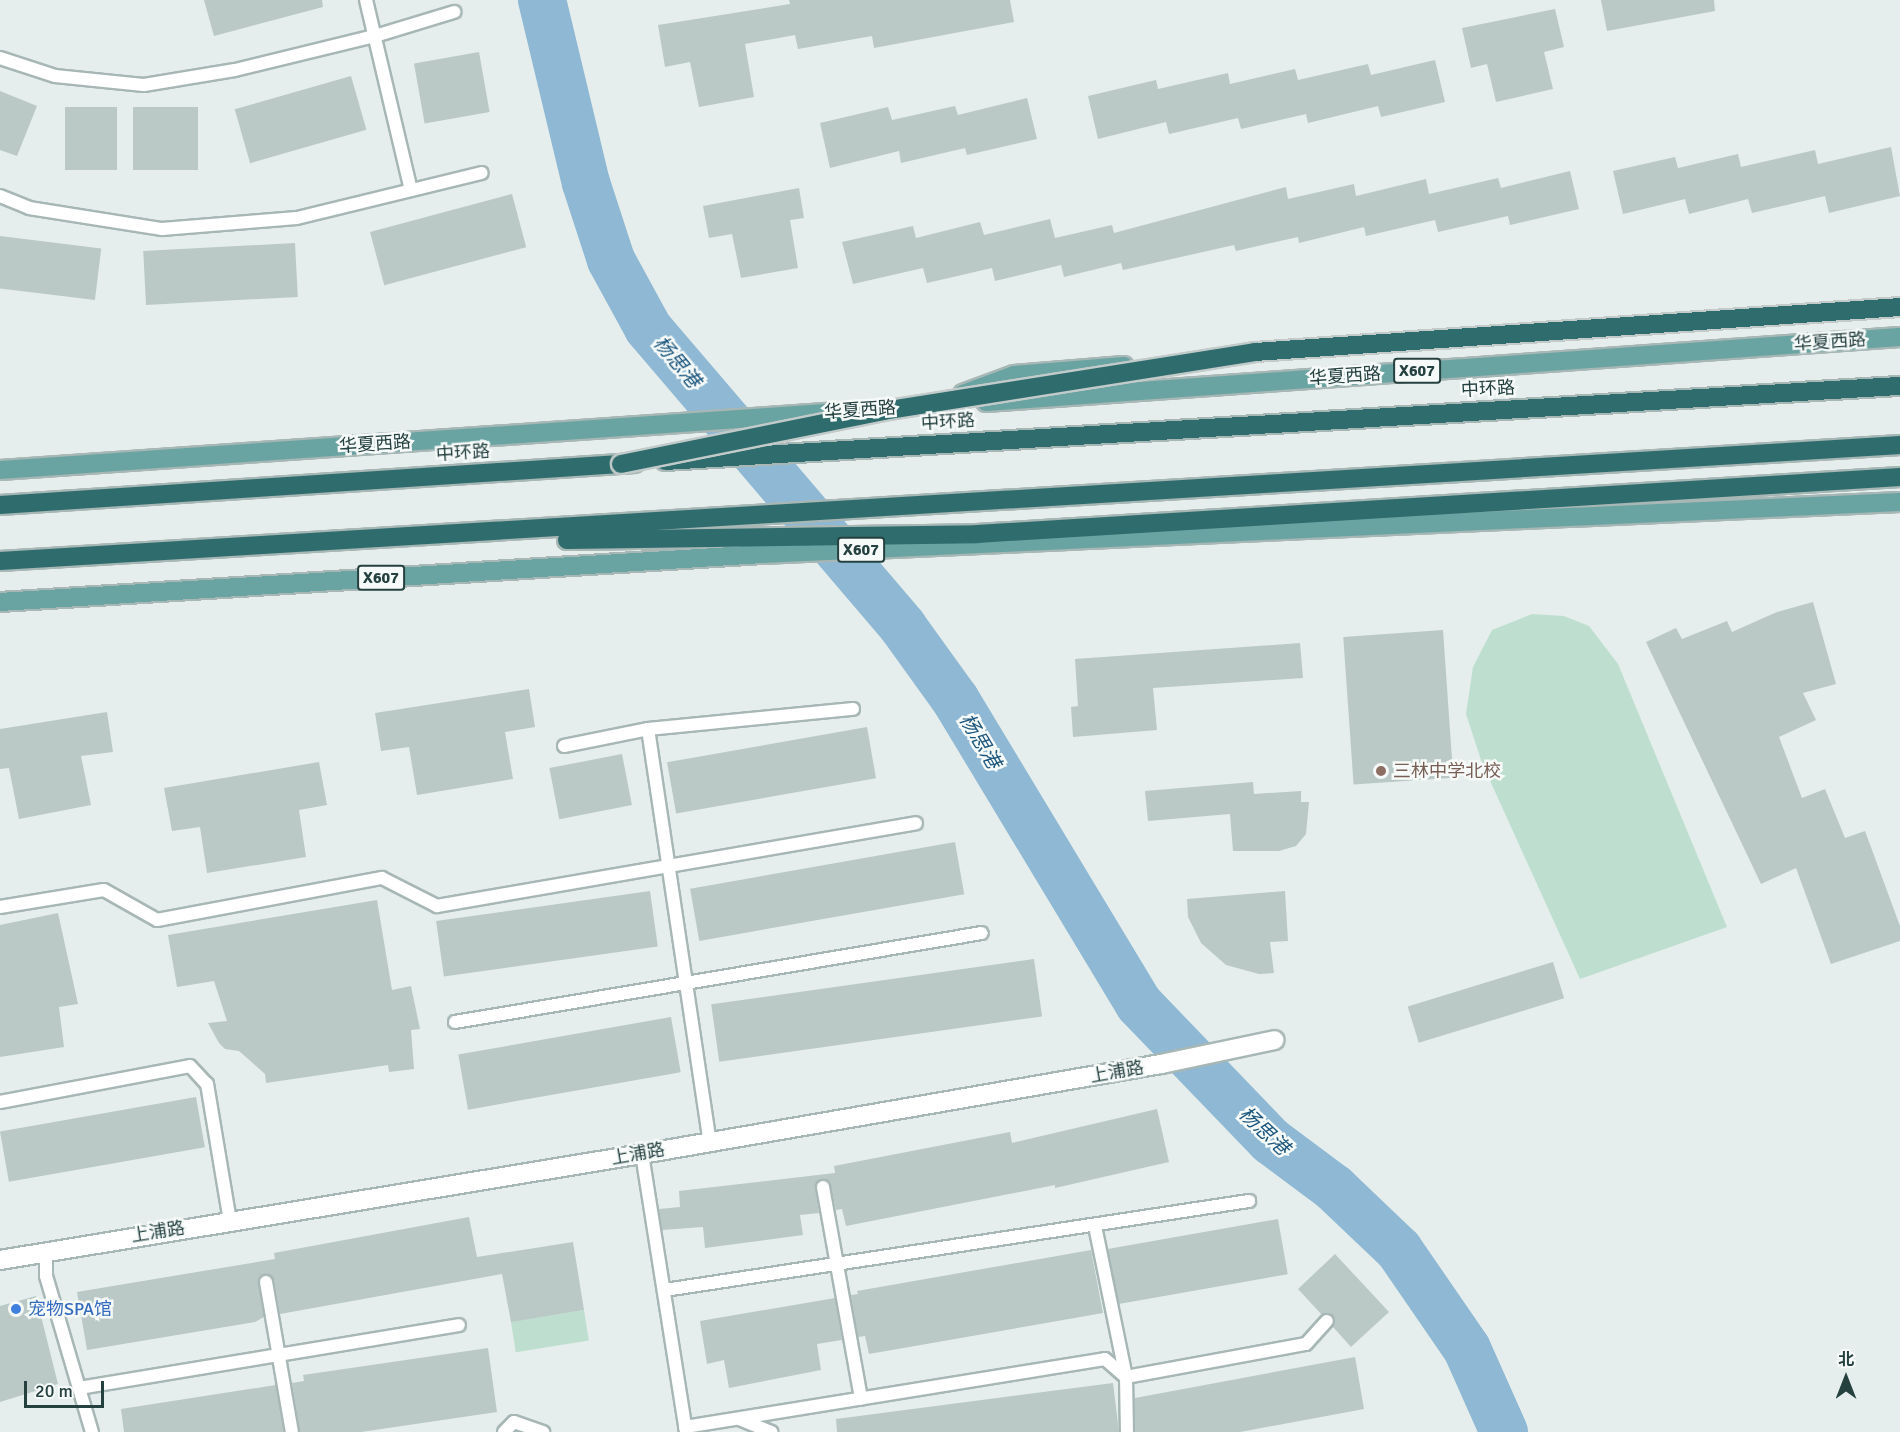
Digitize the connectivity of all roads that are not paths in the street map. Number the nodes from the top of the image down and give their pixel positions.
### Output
1 (366, 0) edge
2 (454, 12) dead end
3 (375, 36) junction
4 (0, 58) edge
5 (482, 173) dead end
6 (411, 190) junction
7 (0, 196) edge
8 (1900, 300) edge
9 (1900, 307) edge
10 (1900, 337) edge
11 (1900, 386) edge
12 (933, 405) junction
13 (1900, 445) edge
14 (621, 464) junction
15 (0, 470) edge
16 (1900, 477) edge
17 (1900, 502) edge
18 (0, 505) edge
19 (313, 544) junction
20 (0, 561) edge
21 (0, 602) edge
22 (853, 709) dead end
23 (648, 729) junction
24 (564, 746) dead end
25 (916, 823) dead end
26 (669, 868) junction
27 (0, 907) edge
28 (982, 933) dead end
29 (686, 981) junction
30 (455, 1022) dead end
31 (1275, 1040) dead end
32 (0, 1102) edge
33 (710, 1142) junction
34 (642, 1154) junction
35 (823, 1187) dead end
36 (1249, 1201) dead end
37 (230, 1221) junction
38 (1095, 1226) junction
39 (46, 1251) junction
40 (0, 1260) edge
41 (837, 1265) junction
42 (266, 1282) dead end
43 (665, 1290) junction
44 (1328, 1320) dead end
45 (459, 1325) dead end
46 (279, 1353) junction
47 (1125, 1377) junction
48 (79, 1388) junction
49 (861, 1399) junction
50 (738, 1419) junction
51 (685, 1430) edge
52 (92, 1432) edge
53 (292, 1432) edge
54 (504, 1432) edge
55 (543, 1432) edge
56 (772, 1432) edge
57 (1127, 1432) edge

1 - 3 lane
2 - 3 lane
3 - 4 lane
3 - 6 lane
5 - 6 lane
6 - 7 lane
8 - 12 main road
9 - 14 highway, bridge
10 - 12 main road, 华夏西路 / X607
11 - 14 highway, 中环路, bridge
12 - 15 main road, 华夏西路 / X607
13 - 19 highway
14 - 18 highway, 中环路
16 - 19 highway
17 - 21 main road, X607
19 - 20 highway
22 - 23 lane
23 - 24 lane
23 - 26 lane
25 - 26 lane
26 - 27 lane
26 - 29 lane
28 - 29 lane
29 - 30 lane
29 - 33 lane
31 - 33 street, 上浦路
32 - 37 lane
33 - 34 street, 上浦路
34 - 37 street, 上浦路
34 - 43 lane
35 - 41 lane
36 - 38 lane
37 - 39 street, 上浦路
38 - 41 lane
38 - 47 lane
39 - 40 street, 上浦路
39 - 48 lane
41 - 43 lane
41 - 49 lane
42 - 46 lane
43 - 51 lane
44 - 47 lane
45 - 46 lane
46 - 48 lane
46 - 53 lane
47 - 49 lane
47 - 57 lane
48 - 52 lane
49 - 50 lane
50 - 51 lane
50 - 56 lane
54 - 55 lane

